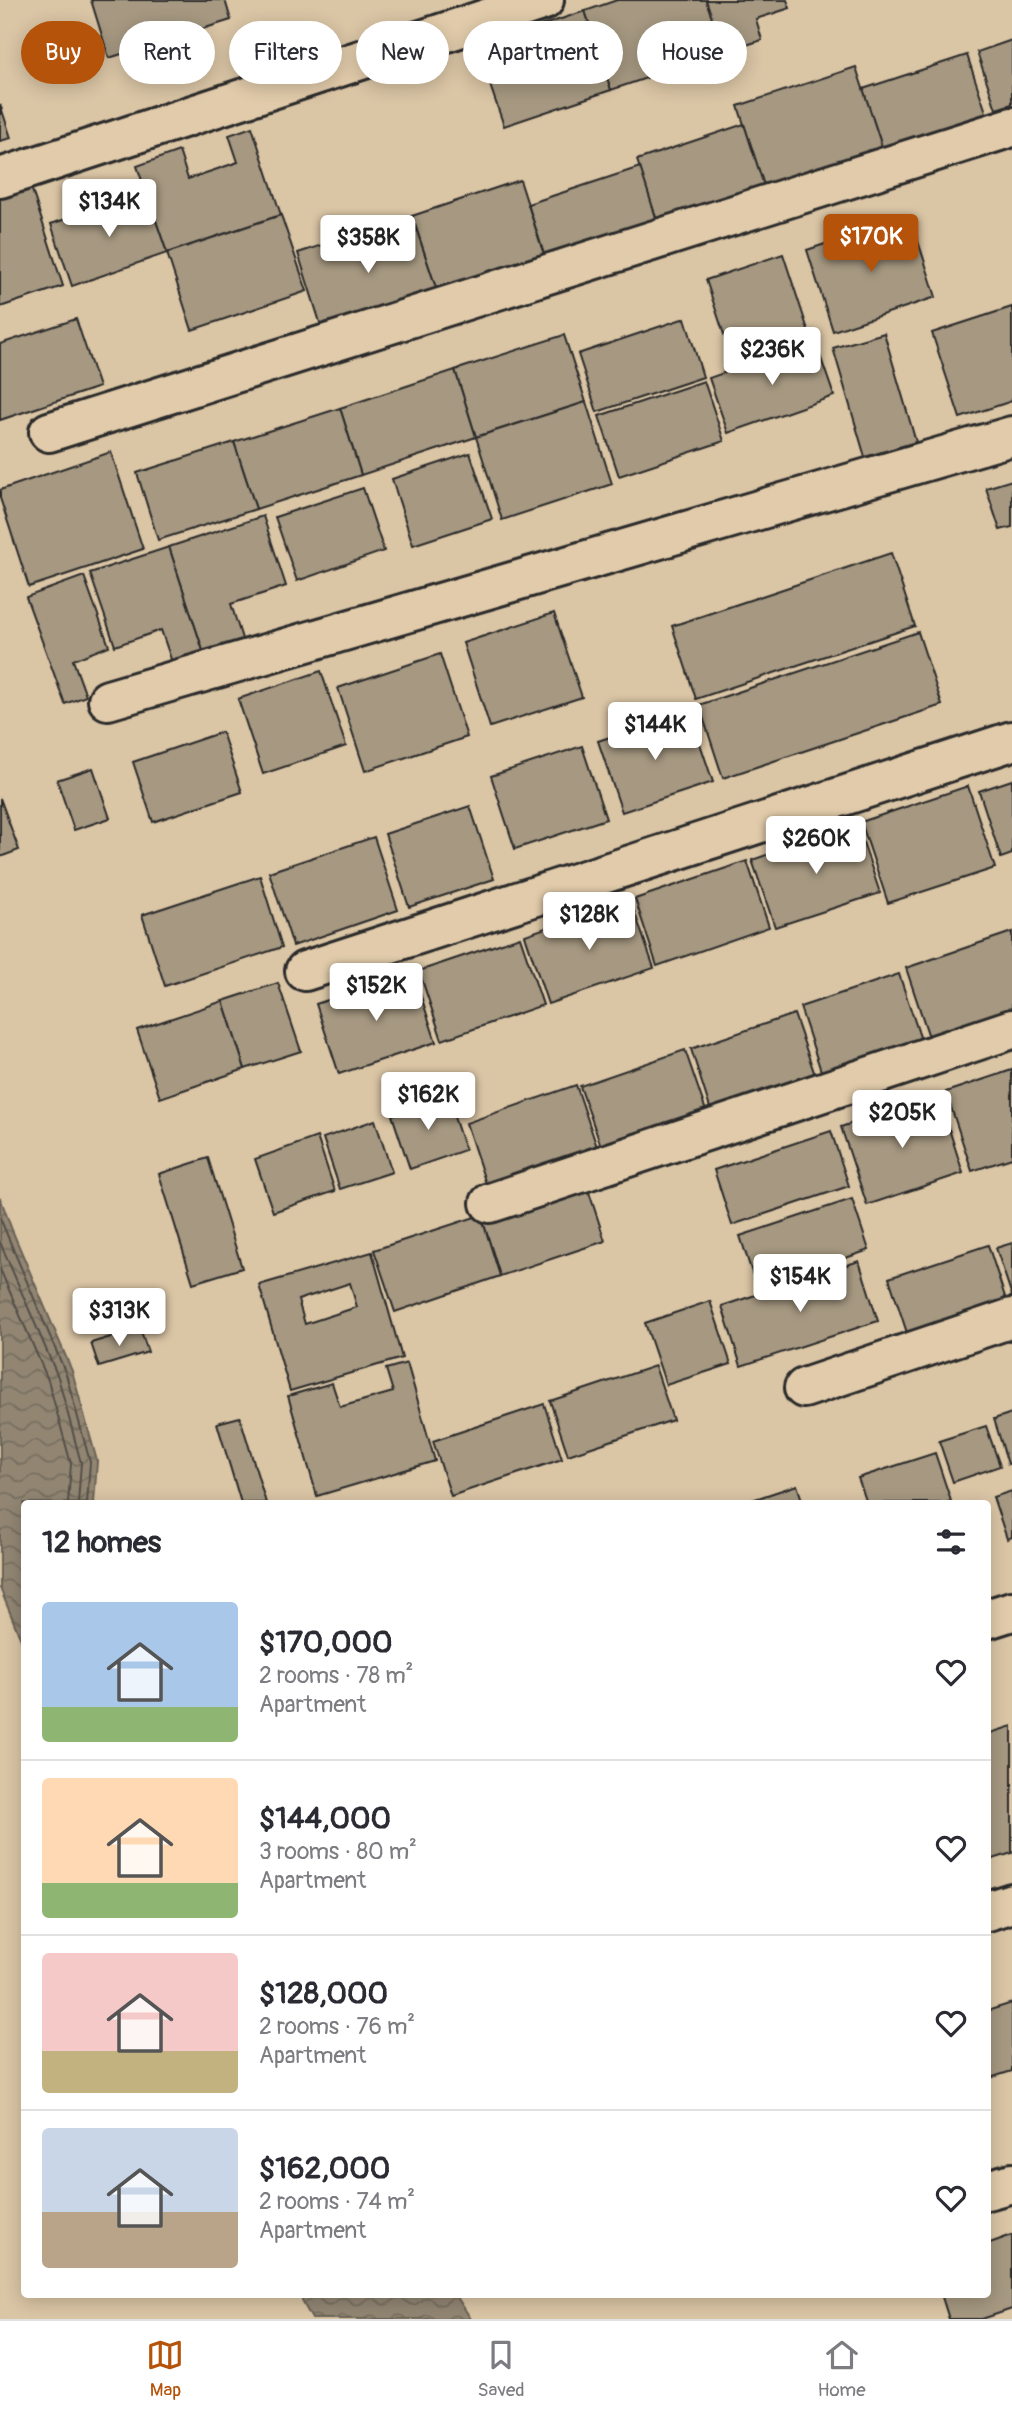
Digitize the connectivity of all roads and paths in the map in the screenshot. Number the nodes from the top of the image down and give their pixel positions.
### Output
1 (544, 0) edge
2 (1012, 127) edge
3 (0, 178) edge
4 (49, 432) dead end
5 (1012, 436) edge
6 (108, 700) dead end
7 (1012, 741) edge
8 (305, 971) dead end
9 (1012, 1029) edge
10 (490, 1203) dead end
11 (1012, 1318) edge
12 (804, 1388) dead end
13 (1012, 1611) edge
14 (991, 1618) edge
15 (1012, 1903) edge
16 (991, 1910) edge
17 (1012, 2183) edge
18 (991, 2189) edge

1 - 3 street
2 - 4 street
5 - 6 street
7 - 8 street
9 - 10 street
11 - 12 street
13 - 14 street
15 - 16 street
17 - 18 street

